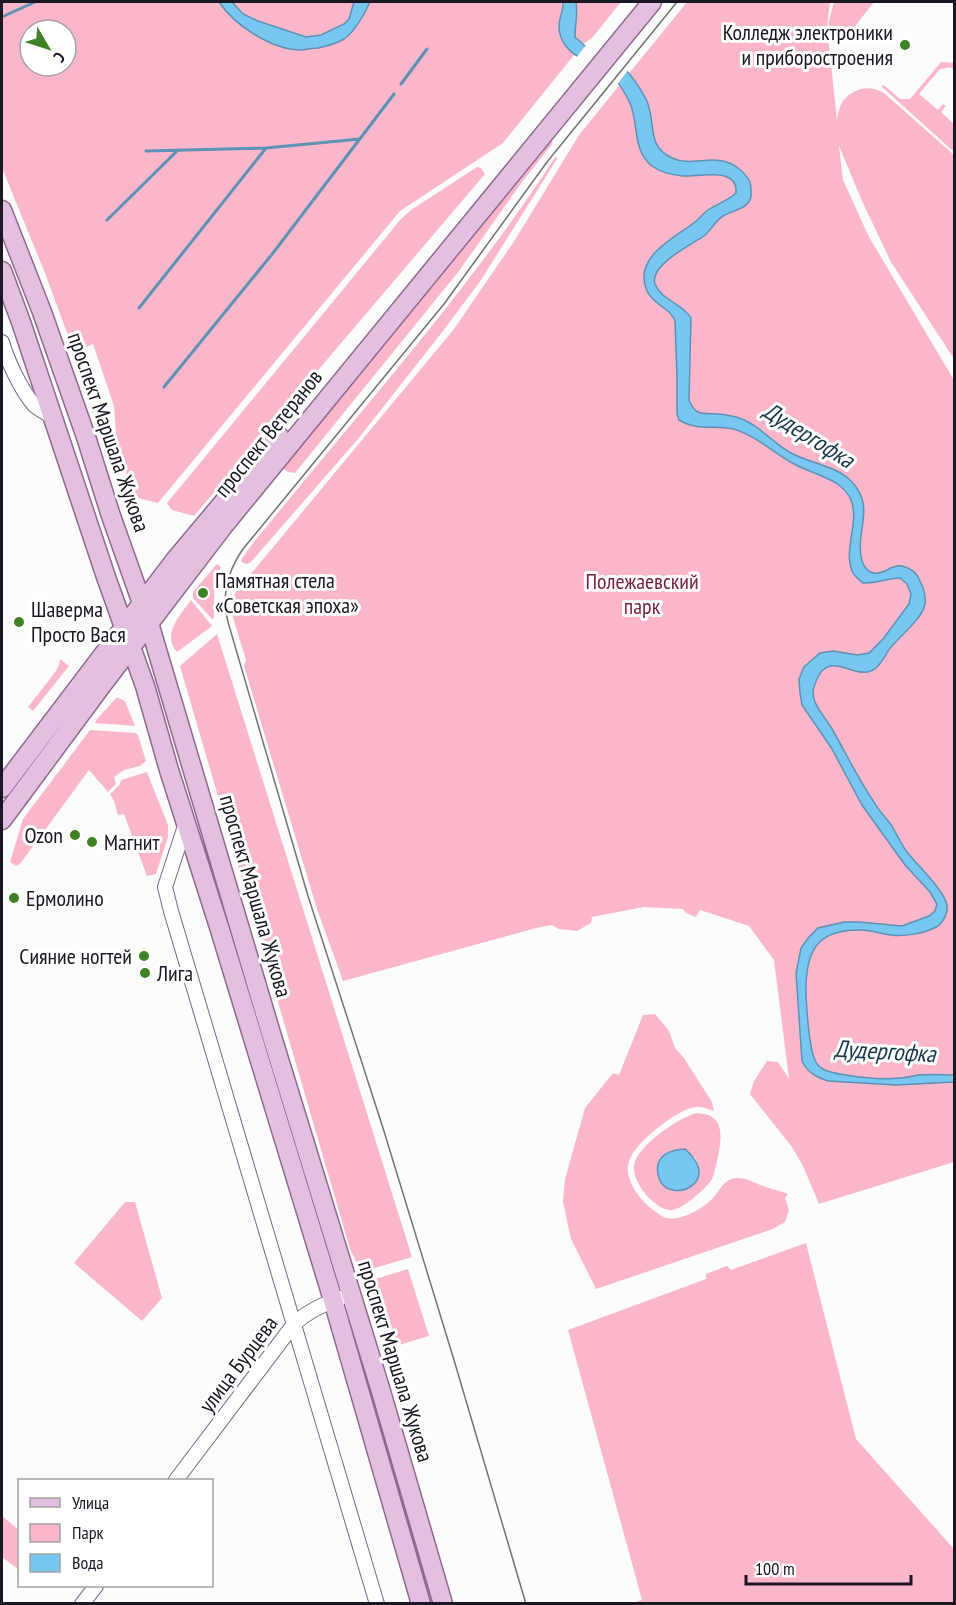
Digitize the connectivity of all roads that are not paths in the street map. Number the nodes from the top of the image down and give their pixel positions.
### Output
1 (637, 2) edge
2 (652, 2) edge
3 (621, 29) junction
4 (579, 81) junction
5 (2, 210) edge
6 (2, 271) edge
7 (2, 342) edge
8 (54, 418) junction
9 (142, 601) junction
10 (149, 623) junction
11 (123, 627) junction
12 (131, 647) junction
13 (2, 788) edge
14 (3, 822) edge
15 (186, 823) junction
16 (351, 1294) junction
17 (333, 1300) junction
18 (294, 1324) junction
19 (177, 1479) edge
20 (95, 1587) edge
21 (82, 1604) edge
22 (377, 1604) edge
23 (421, 1604) edge
24 (443, 1604) edge

1 - 3 main road
2 - 3 main road
3 - 4 main road
4 - 9 main road, проспект Ветеранов
4 - 10 main road, проспект Ветеранов
5 - 9 main road, проспект Маршала Жукова
6 - 8 main road, проспект Маршала Жукова
7 - 8 street
8 - 11 main road, проспект Маршала Жукова
9 - 10 main road, проспект Маршала Жукова
9 - 11 main road, проспект Ветеранов
10 - 12 main road, проспект Ветеранов
10 - 16 main road, проспект Маршала Жукова
11 - 12 main road, проспект Маршала Жукова
11 - 13 main road, проспект Ветеранов
12 - 14 main road, проспект Ветеранов
12 - 15 main road, проспект Маршала Жукова
15 - 17 main road, проспект Маршала Жукова
15 - 18 street
16 - 17 street, улица Бурцева
16 - 24 main road, проспект Маршала Жукова
17 - 18 street, улица Бурцева
17 - 23 main road, проспект Маршала Жукова
18 - 19 street, улица Бурцева
18 - 22 street
20 - 21 street

